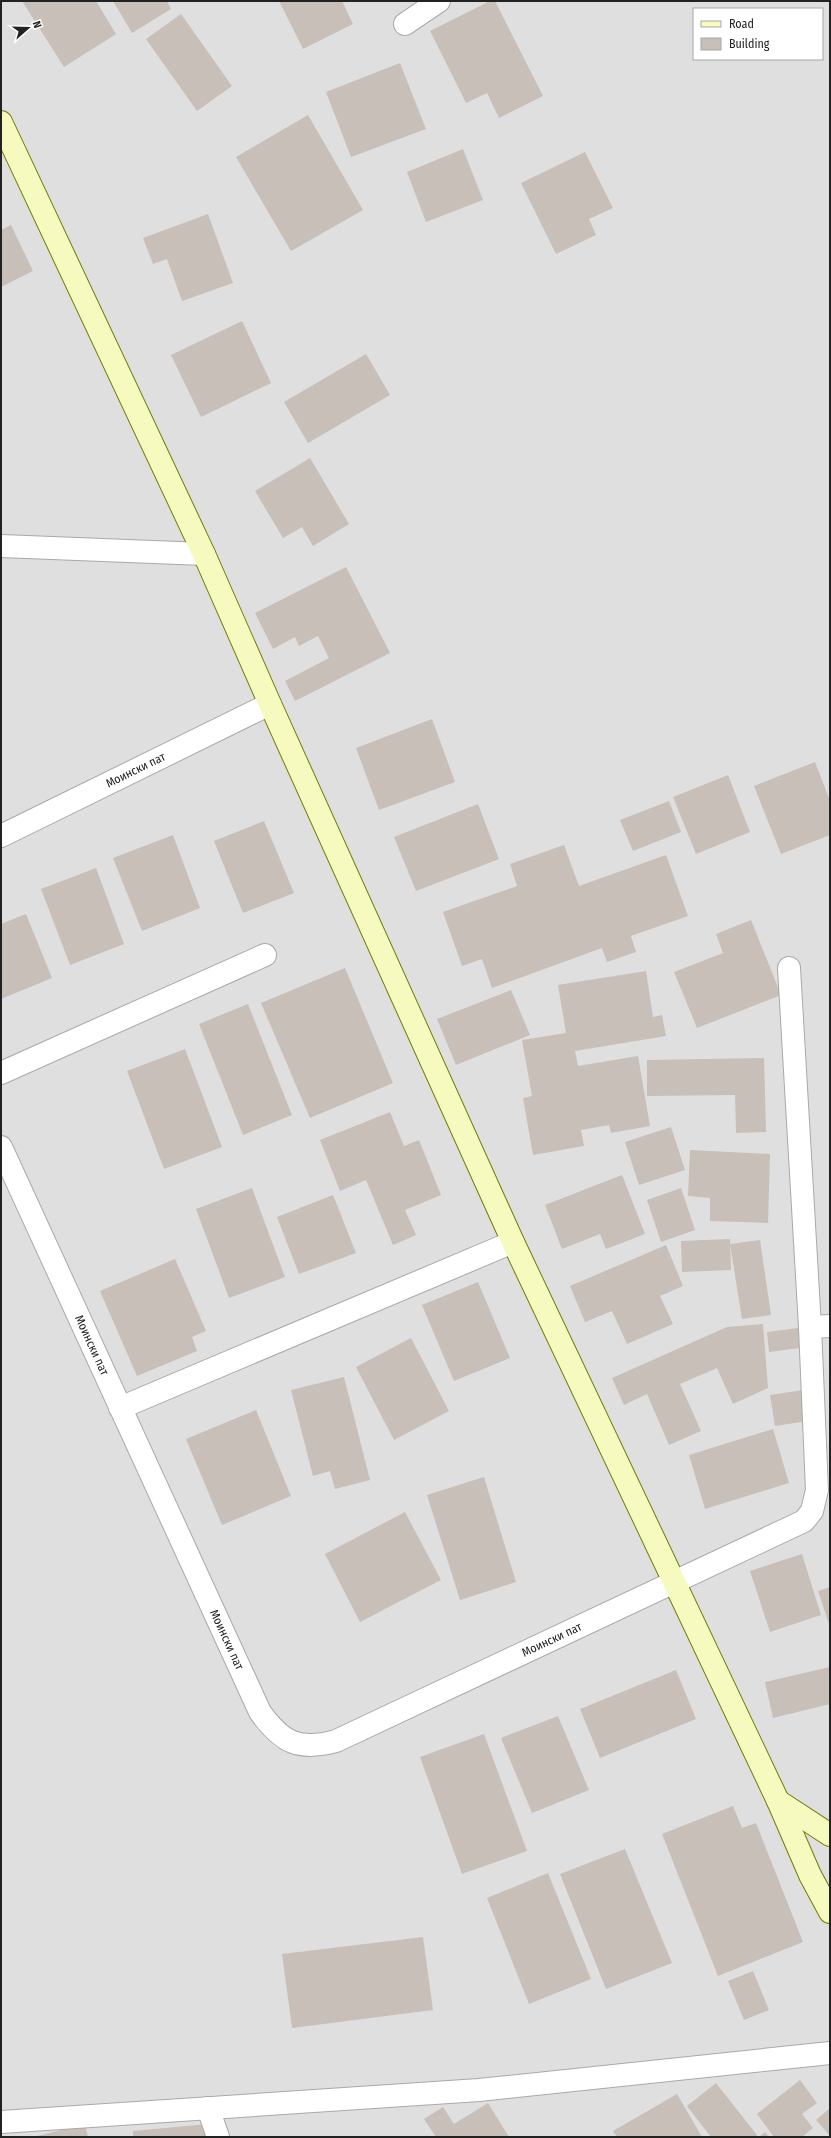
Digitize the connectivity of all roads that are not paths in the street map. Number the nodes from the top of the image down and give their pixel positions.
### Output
1 (439, 1) edge
2 (405, 24) dead end
3 (1, 122) edge
4 (1, 546) edge
5 (204, 554) junction
6 (270, 704) junction
7 (1, 836) edge
8 (265, 955) dead end
9 (789, 968) dead end
10 (1, 1073) edge
11 (1, 1146) edge
12 (514, 1242) junction
13 (820, 1326) edge
14 (120, 1408) junction
15 (673, 1582) junction
16 (778, 1801) junction
17 (830, 1835) edge
18 (830, 1912) edge
19 (830, 2052) edge
20 (208, 2108) junction
21 (1, 2122) edge
22 (218, 2137) edge

1 - 2 street
3 - 5 main road
4 - 5 street
5 - 6 main road
6 - 7 street, Моински пат
6 - 12 main road
8 - 10 street
9 - 13 street, Моински пат
11 - 14 street, Моински пат
12 - 14 street
12 - 15 main road
13 - 15 street, Моински пат
14 - 15 street, Моински пат
15 - 16 main road
16 - 17 main road
16 - 18 main road
19 - 20 street
20 - 21 street
20 - 22 street

